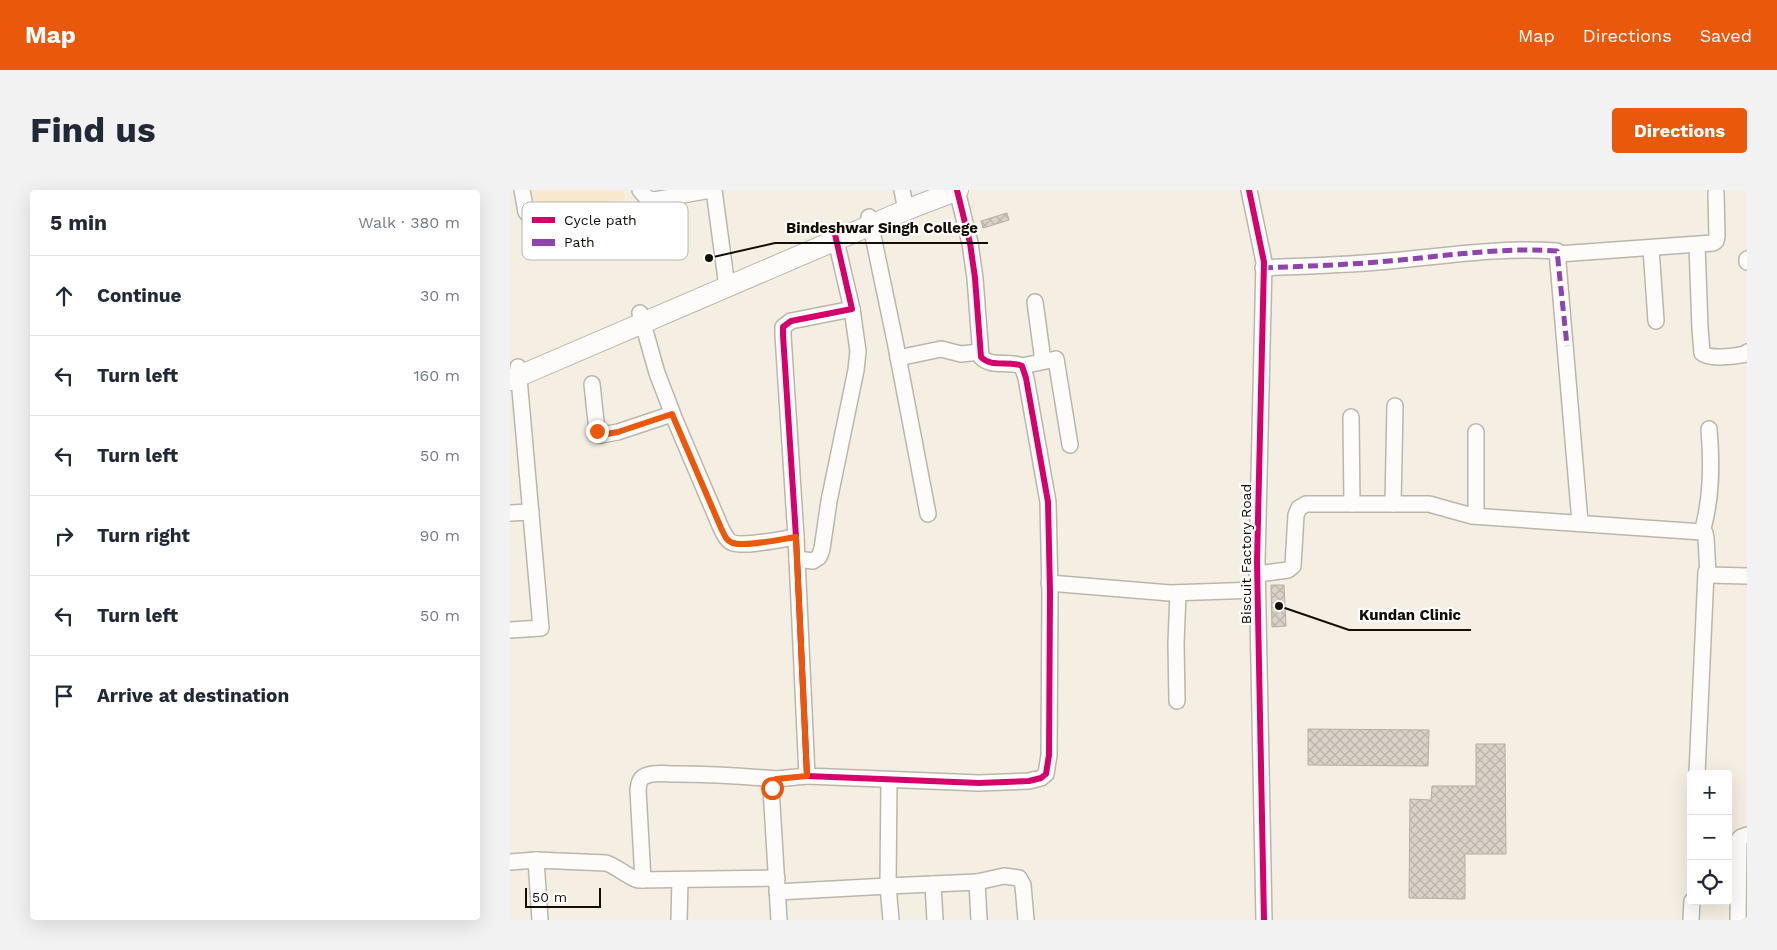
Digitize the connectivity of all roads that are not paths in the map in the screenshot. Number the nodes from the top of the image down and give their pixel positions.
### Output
1 (640, 190) edge
2 (712, 190) edge
3 (933, 190) edge
4 (957, 190) edge
5 (1249, 190) edge
6 (1716, 193) dead end
7 (904, 200) edge
8 (870, 221) junction
9 (835, 236) junction
10 (1697, 244) junction
11 (1651, 248) junction
12 (1558, 254) junction
13 (1264, 268) junction
14 (726, 282) junction
15 (1035, 302) dead end
16 (852, 309) junction
17 (641, 318) junction
18 (1656, 321) dead end
19 (980, 352) junction
20 (1747, 352) edge
21 (898, 358) junction
22 (1043, 361) junction
23 (1022, 366) junction
24 (514, 373) edge
25 (592, 384) dead end
26 (1395, 406) dead end
27 (672, 414) junction
28 (1351, 417) dead end
29 (1709, 428) dead end
30 (1476, 432) dead end
31 (1070, 445) dead end
32 (1352, 504) junction
33 (1393, 504) junction
34 (531, 512) junction
35 (510, 513) edge
36 (928, 514) dead end
37 (1476, 516) junction
38 (1580, 522) junction
39 (1702, 532) junction
40 (796, 537) junction
41 (797, 559) junction
42 (1706, 572) junction
43 (1257, 574) junction
44 (1747, 576) edge
45 (1049, 583) junction
46 (1257, 590) junction
47 (1178, 593) junction
48 (510, 630) edge
49 (1177, 701) dead end
50 (1697, 770) edge
51 (807, 776) junction
52 (776, 779) junction
53 (889, 780) junction
54 (1747, 835) edge
55 (536, 860) junction
56 (510, 862) edge
57 (643, 880) junction
58 (680, 880) junction
59 (977, 882) junction
60 (933, 884) junction
61 (777, 885) junction
62 (888, 886) junction
63 (1692, 905) edge
64 (540, 920) edge
65 (679, 920) edge
66 (779, 920) edge
67 (891, 920) edge
68 (935, 920) edge
69 (979, 920) edge
70 (1026, 920) edge
71 (1264, 920) edge
72 (1691, 920) edge
73 (1738, 920) edge

1 - 2 street
2 - 14 street
3 - 7 main road
4 - 7 main road
4 - 19 street
5 - 13 street, Biscuit Factory Road
6 - 10 street
7 - 8 main road
8 - 9 main road
8 - 21 street
9 - 14 main road
9 - 16 street
10 - 11 street
10 - 20 street
11 - 12 street
11 - 18 street
12 - 13 street
12 - 38 street
13 - 43 street, Biscuit Factory Road
14 - 17 main road
15 - 22 street
16 - 40 street
16 - 41 street
17 - 24 main road
17 - 27 street
19 - 21 street
19 - 23 street
21 - 36 street
22 - 23 street
22 - 31 street
23 - 45 street
24 - 34 street
25 - 27 street
26 - 33 street
27 - 40 street
28 - 32 street
29 - 39 street
30 - 37 street
32 - 33 street
32 - 43 street
33 - 37 street
34 - 35 street
34 - 48 street
37 - 38 street
38 - 39 street
39 - 42 street
40 - 41 street
41 - 51 street
42 - 44 street
42 - 50 street
43 - 46 street, Biscuit Factory Road
45 - 47 street
45 - 53 street
46 - 47 street
46 - 71 street, Biscuit Factory Road
47 - 49 street
51 - 52 street
51 - 53 street
52 - 57 street
52 - 61 street
53 - 62 street
54 - 73 street
55 - 56 street
55 - 57 street
55 - 64 street
57 - 58 street
58 - 61 street
58 - 65 street
59 - 60 street
59 - 69 street
59 - 70 street
60 - 62 street
60 - 68 street
61 - 62 street
61 - 66 street
62 - 67 street
63 - 72 street

